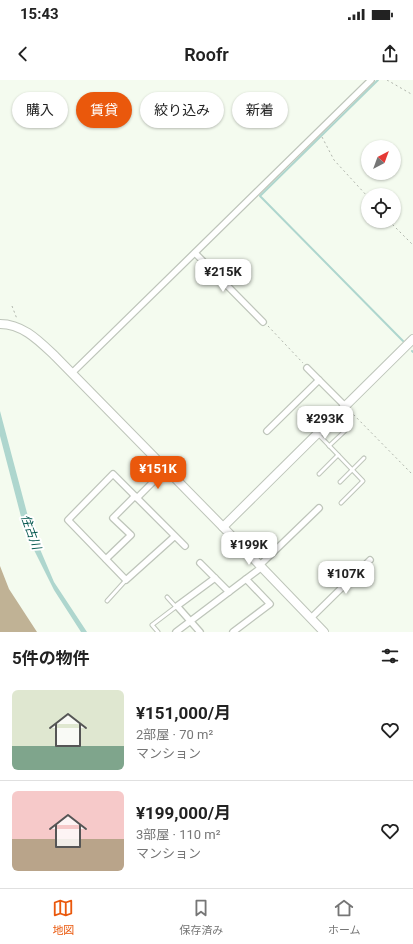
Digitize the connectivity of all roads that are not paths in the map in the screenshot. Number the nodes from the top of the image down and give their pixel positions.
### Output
1 (371, 80) edge
2 (195, 253) junction
3 (263, 322) road end
4 (0, 324) edge
5 (413, 339) edge
6 (307, 368) road end
7 (72, 374) junction
8 (319, 380) junction
9 (345, 406) junction
10 (346, 430) dead end
11 (267, 431) dead end
12 (318, 434) junction
13 (329, 446) junction
14 (338, 455) junction
15 (364, 458) dead end
16 (166, 469) junction
17 (352, 469) junction
18 (319, 474) dead end
19 (340, 482) dead end
20 (136, 497) junction
21 (341, 503) dead end
22 (319, 508) dead end
23 (223, 527) junction
24 (175, 536) junction
25 (185, 546) dead end
26 (106, 559) junction
27 (370, 560) dead end
28 (200, 563) dead end
29 (261, 566) junction
30 (214, 578) junction
31 (126, 580) junction
32 (246, 580) junction
33 (229, 592) junction
34 (167, 596) dead end
35 (107, 601) dead end
36 (177, 606) junction
37 (311, 618) junction
38 (191, 621) junction
39 (158, 632) edge
40 (176, 632) edge
41 (200, 632) edge
42 (233, 632) edge
43 (324, 632) edge

1 - 2 street
2 - 3 street
2 - 7 street
4 - 7 street
5 - 9 street
6 - 8 street
7 - 16 street
8 - 9 street
8 - 11 street
9 - 12 street
10 - 13 lane
12 - 13 lane
12 - 23 street
13 - 14 lane
14 - 17 lane
14 - 18 lane
15 - 17 lane
16 - 20 street
16 - 23 street
17 - 19 lane
17 - 21 lane
20 - 24 street
20 - 26 street
20 - 26 street
22 - 29 street
23 - 29 street
24 - 25 street
24 - 31 street
26 - 31 street
27 - 37 street
28 - 30 street
29 - 32 street
29 - 37 street
30 - 33 street
30 - 36 street
31 - 35 lane
32 - 33 street
32 - 42 street
33 - 38 street
34 - 36 lane
36 - 38 street
36 - 39 lane
37 - 43 street
38 - 40 street
38 - 41 street

